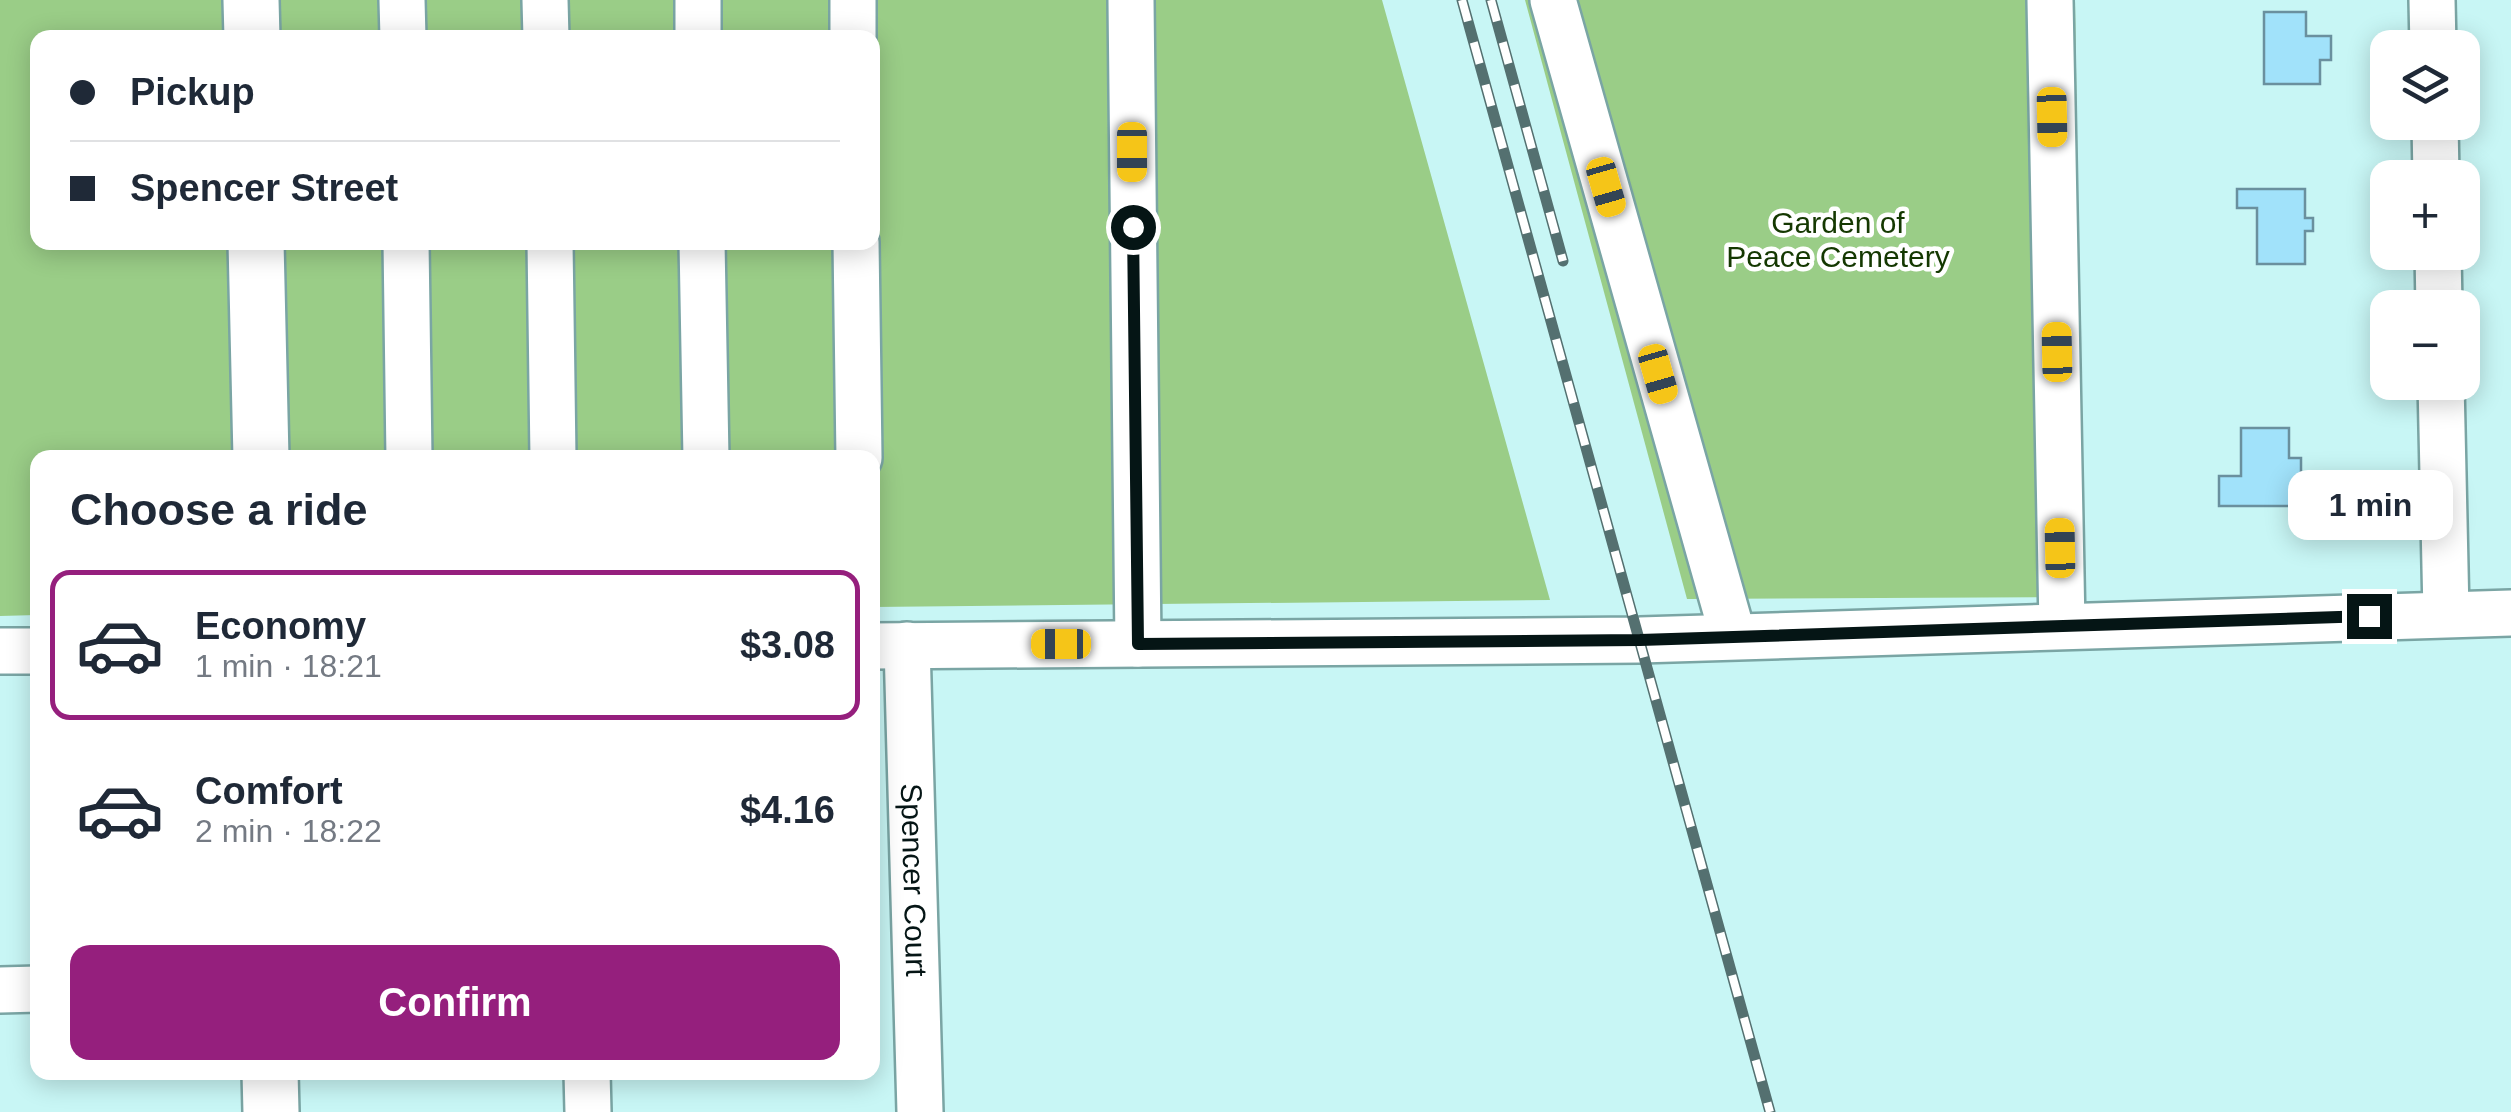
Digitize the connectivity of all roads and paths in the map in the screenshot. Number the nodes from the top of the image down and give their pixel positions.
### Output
1 (251, 0) edge
2 (402, 0) edge
3 (545, 0) edge
4 (698, 0) edge
5 (853, 0) edge
6 (1131, 0) edge
7 (1553, 0) edge
8 (2050, 0) edge
9 (2432, 0) edge
10 (252, 30) edge
11 (402, 30) edge
12 (546, 30) edge
13 (698, 30) edge
14 (853, 30) edge
15 (2433, 30) edge
16 (256, 250) edge
17 (406, 250) edge
18 (550, 250) edge
19 (702, 250) edge
20 (856, 250) edge
21 (2441, 400) edge
22 (260, 450) edge
23 (409, 450) edge
24 (553, 450) edge
25 (706, 450) edge
26 (859, 450) edge
27 (2511, 612) edge
28 (2446, 613) junction
29 (2062, 626) junction
30 (1732, 636) junction
31 (1138, 644) junction
32 (890, 646) edge
33 (0, 651) edge
34 (30, 651) edge
35 (0, 990) edge
36 (30, 990) edge
37 (270, 1080) edge
38 (588, 1080) edge
39 (270, 1112) edge
40 (588, 1112) edge
41 (920, 1112) edge

1 - 10 main road
2 - 11 street
3 - 12 street
4 - 13 street
5 - 14 street
6 - 31 street
7 - 30 street
8 - 29 street
9 - 15 street
16 - 22 main road
17 - 23 street
18 - 24 street
19 - 25 street
20 - 26 street
21 - 28 street
27 - 28 street
28 - 29 street
29 - 30 street
30 - 31 street
31 - 32 street
32 - 41 street, Spencer Court
33 - 34 street
35 - 36 street
37 - 39 main road
38 - 40 street

